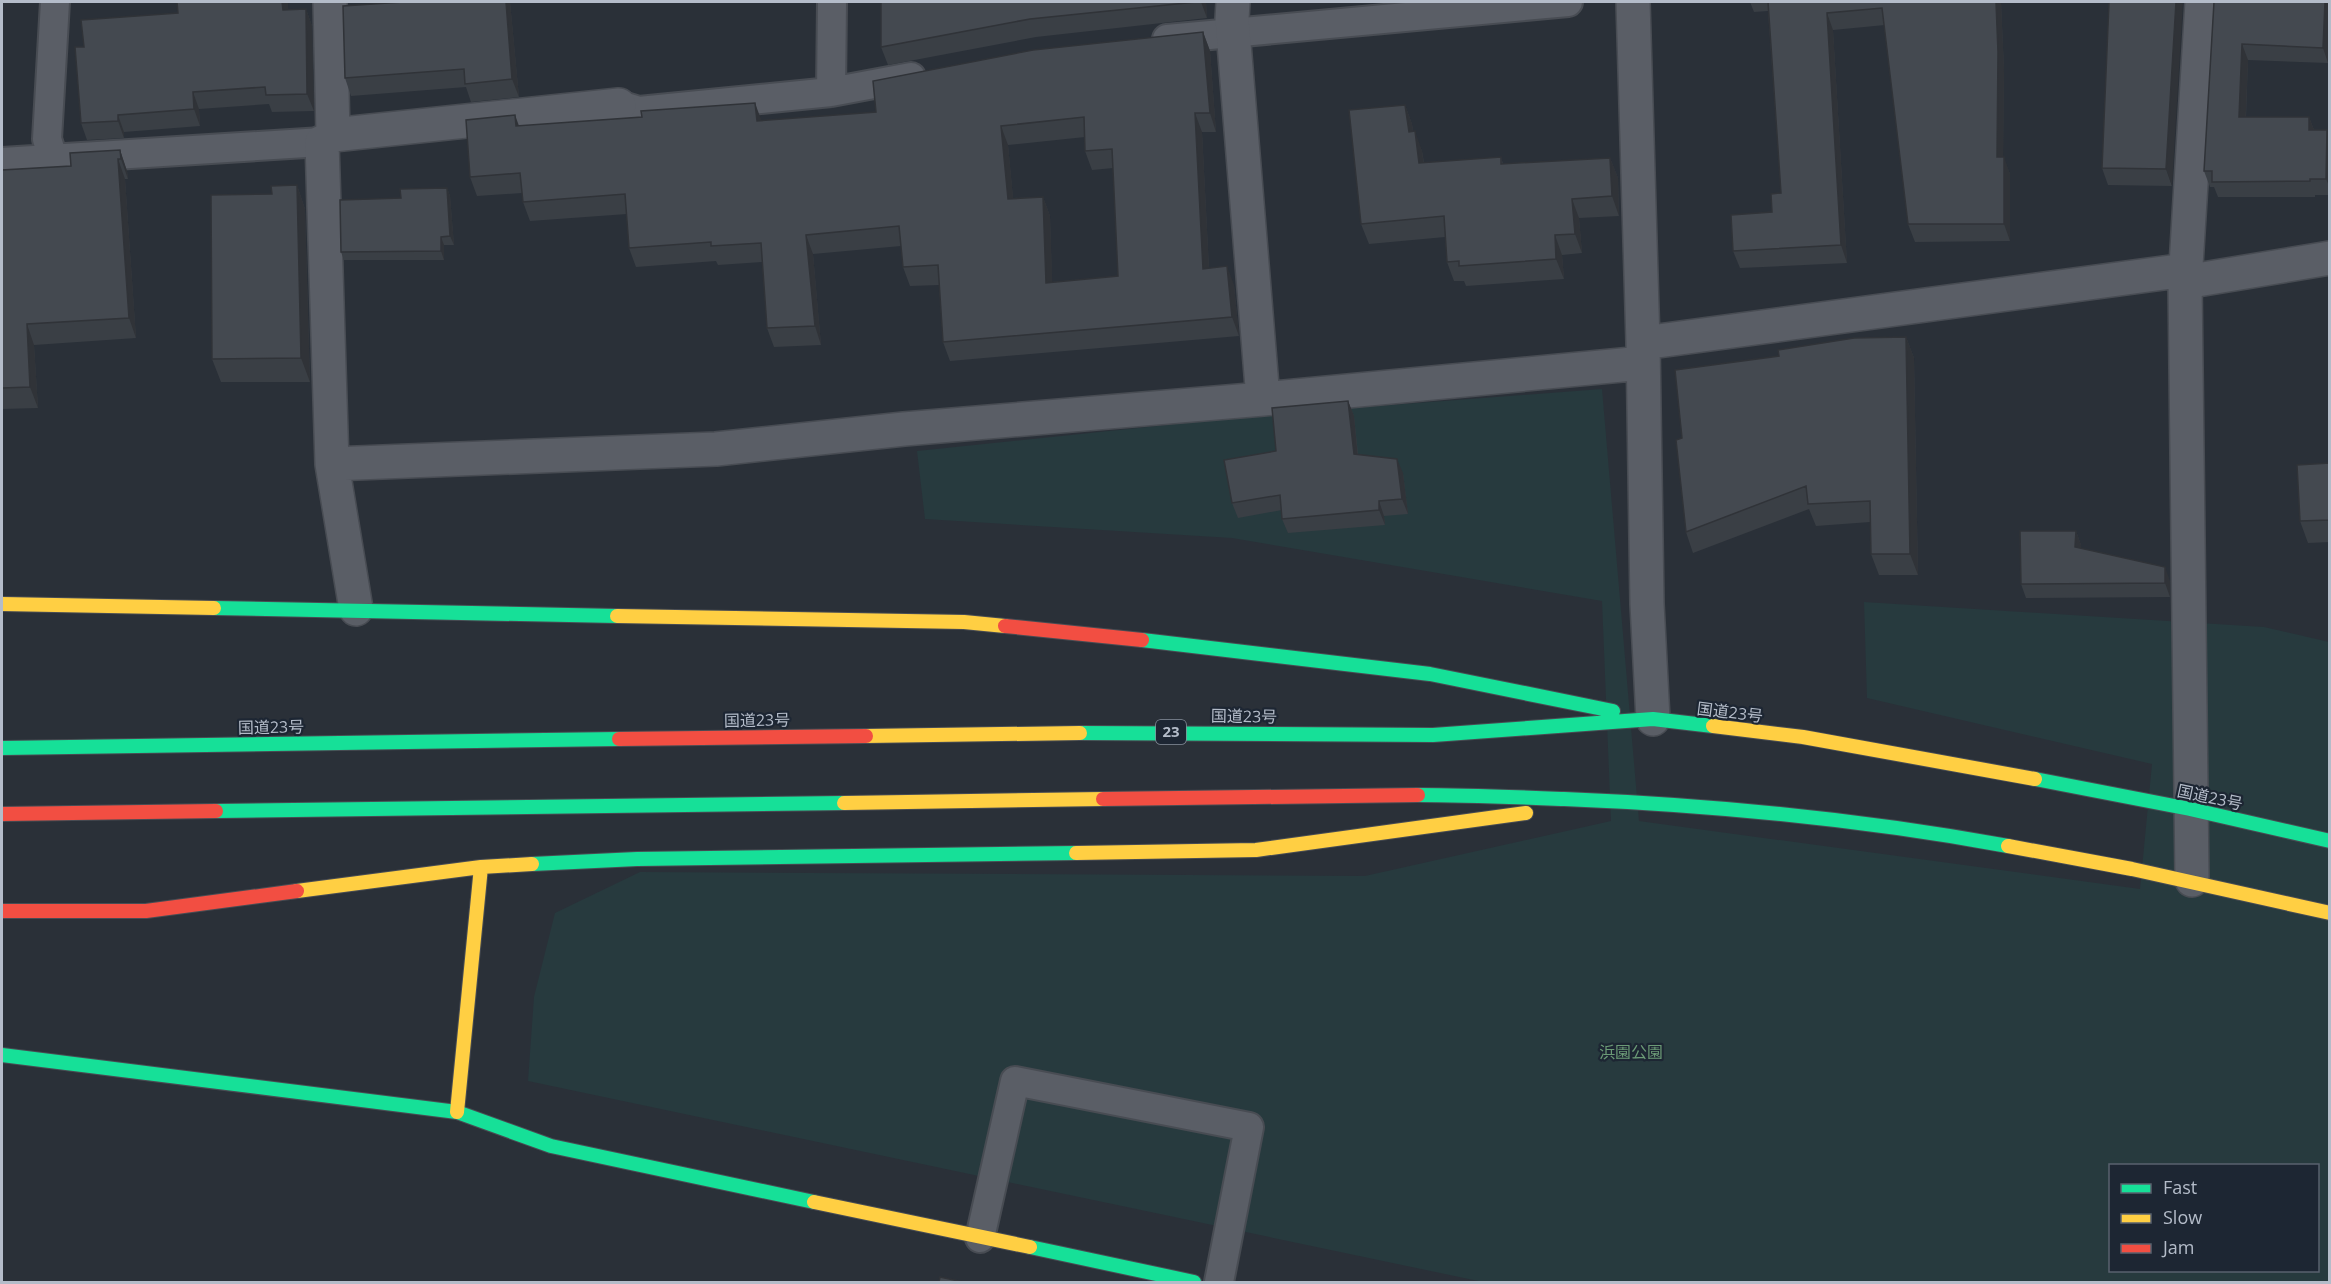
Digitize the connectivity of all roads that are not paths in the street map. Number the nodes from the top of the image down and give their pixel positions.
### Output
1 (55, 2) edge
2 (330, 2) edge
3 (832, 2) edge
4 (1568, 2) edge
5 (1633, 2) edge
6 (2202, 2) edge
7 (1233, 17) edge
8 (1142, 42) edge
9 (935, 73) edge
10 (831, 92) junction
11 (619, 105) joint
12 (328, 138) junction
13 (52, 158) junction
14 (2, 162) edge
15 (2330, 258) edge
16 (2186, 276) junction
17 (1643, 353) junction
18 (1263, 399) junction
19 (332, 464) junction
20 (2, 604) edge
21 (356, 609) junction
22 (1653, 719) junction
23 (2, 748) edge
24 (1620, 801) junction
25 (2190, 809) junction
26 (2, 814) edge
27 (2330, 841) edge
28 (481, 867) junction
29 (2192, 880) junction
30 (2, 911) edge
31 (2330, 913) edge
32 (2, 1055) edge
33 (457, 1112) junction
34 (980, 1238) junction
35 (1194, 1282) edge
36 (1219, 1282) edge

1 - 13 lane
2 - 12 street
3 - 10 lane
4 - 7 lane
5 - 17 street
6 - 16 street
7 - 8 lane
7 - 18 street
9 - 10 lane
10 - 11 lane
11 - 12 street
12 - 13 lane
12 - 19 street
13 - 14 lane
15 - 16 street
16 - 17 street
16 - 25 street
17 - 18 street
17 - 22 street
18 - 19 street
19 - 21 street
20 - 21 main road
21 - 22 main road
22 - 23 main road, 国道23号 / 23
22 - 25 main road, 国道23号 / 23
24 - 26 main road
24 - 28 main road
24 - 29 main road
25 - 27 main road, 国道23号 / 23
25 - 29 street
28 - 30 main road
28 - 33 main road
29 - 31 main road
32 - 33 main road
33 - 34 main road
34 - 35 main road
34 - 36 lane

